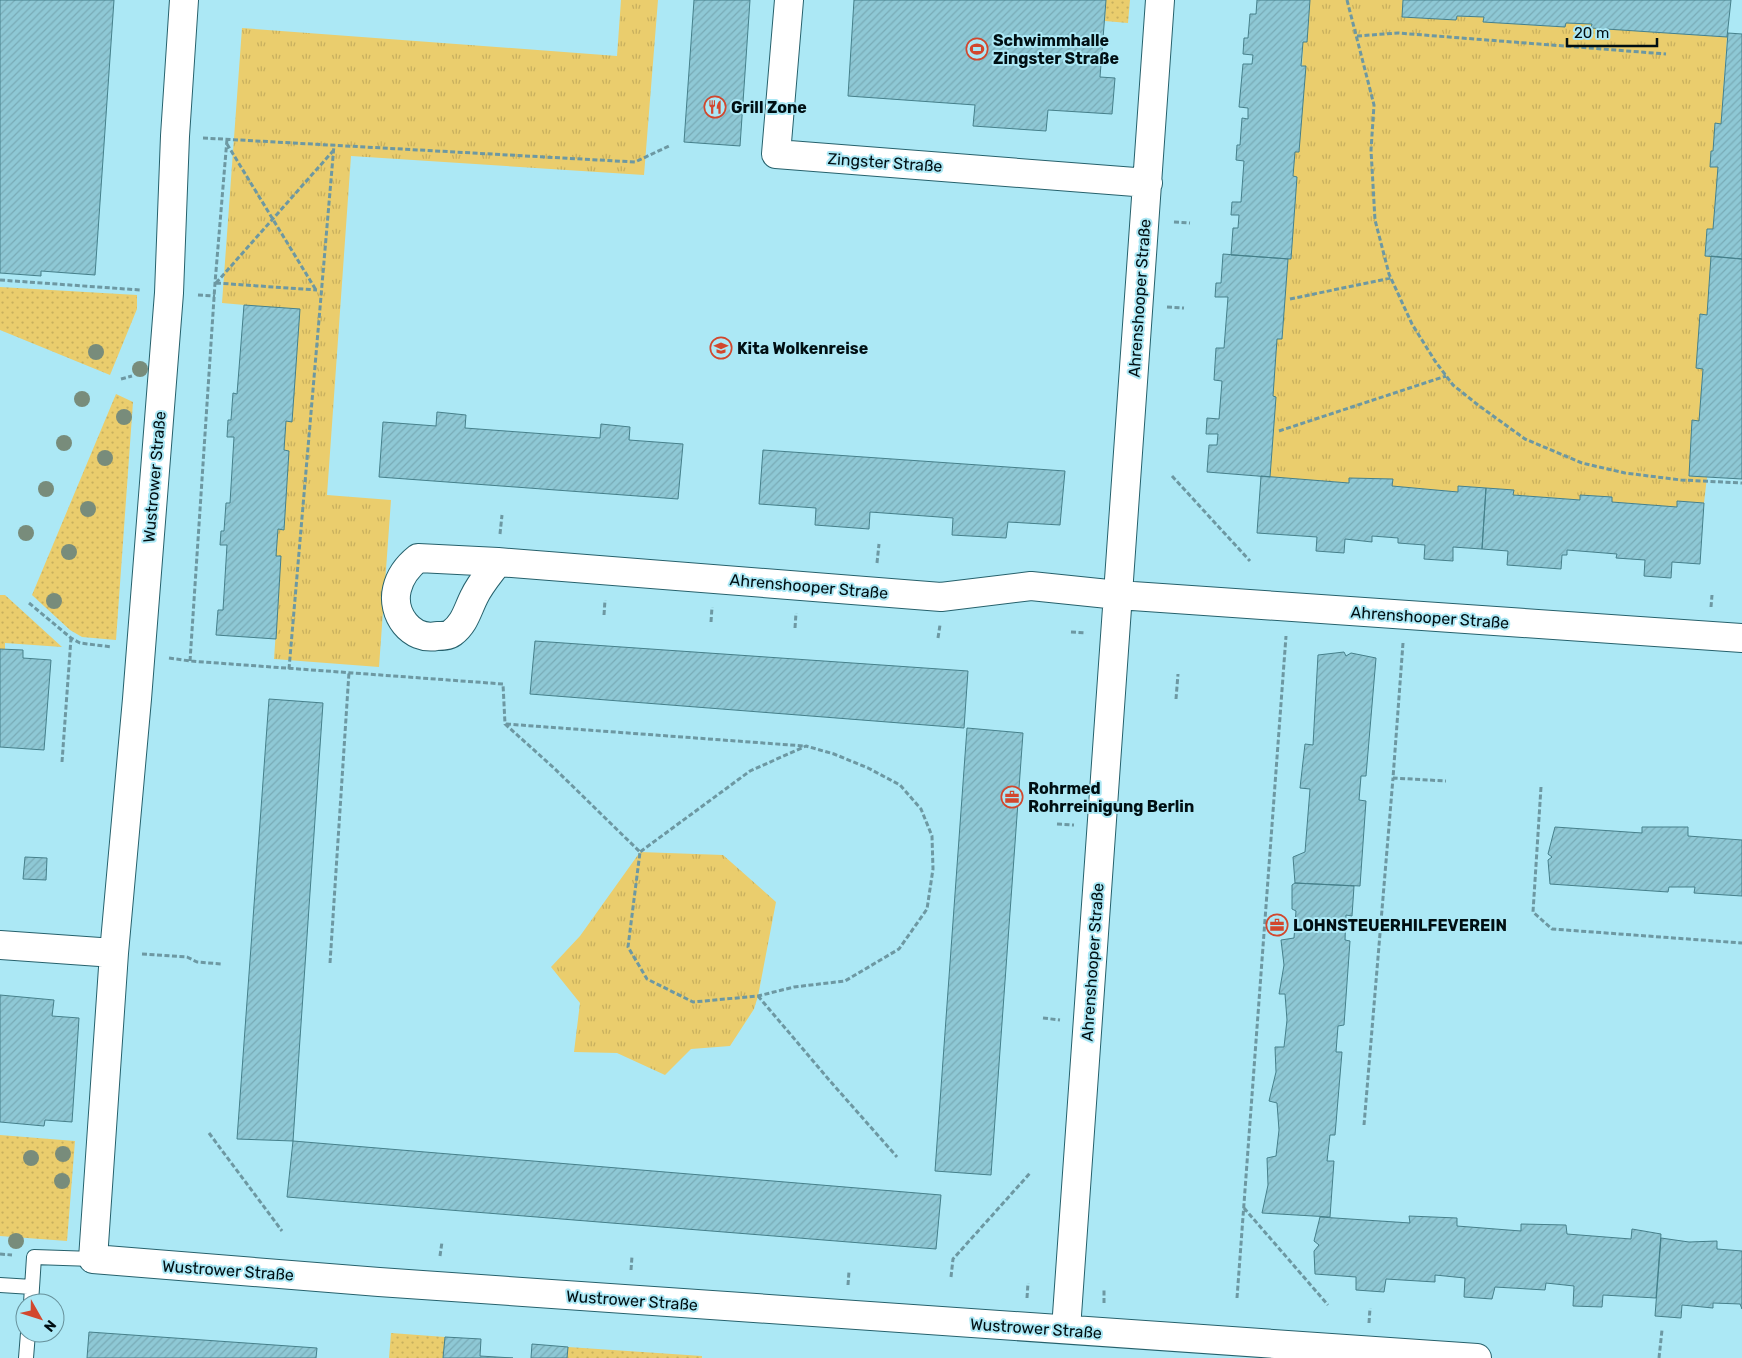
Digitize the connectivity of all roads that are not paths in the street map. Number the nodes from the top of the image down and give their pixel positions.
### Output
1 (184, 0) edge
2 (789, 0) edge
3 (1160, 0) edge
4 (1148, 183) junction
5 (498, 562) dead end
6 (1118, 595) junction
7 (1742, 638) edge
8 (0, 945) edge
9 (114, 952) junction
10 (93, 1259) junction
11 (0, 1285) edge
12 (32, 1287) junction
13 (32, 1293) edge
14 (1066, 1329) junction
15 (27, 1343) edge
16 (26, 1358) edge
17 (1477, 1358) edge

1 - 9 street, Wustrower Straße
2 - 4 street, Zingster Straße
3 - 4 street, Ahrenshooper Straße
4 - 6 street, Ahrenshooper Straße
5 - 6 street, Ahrenshooper Straße
6 - 7 street, Ahrenshooper Straße
6 - 14 street, Ahrenshooper Straße
8 - 9 street
9 - 10 street, Wustrower Straße
10 - 12 lane
10 - 14 street, Wustrower Straße
11 - 12 lane
12 - 13 lane
14 - 17 street, Wustrower Straße
15 - 16 lane

